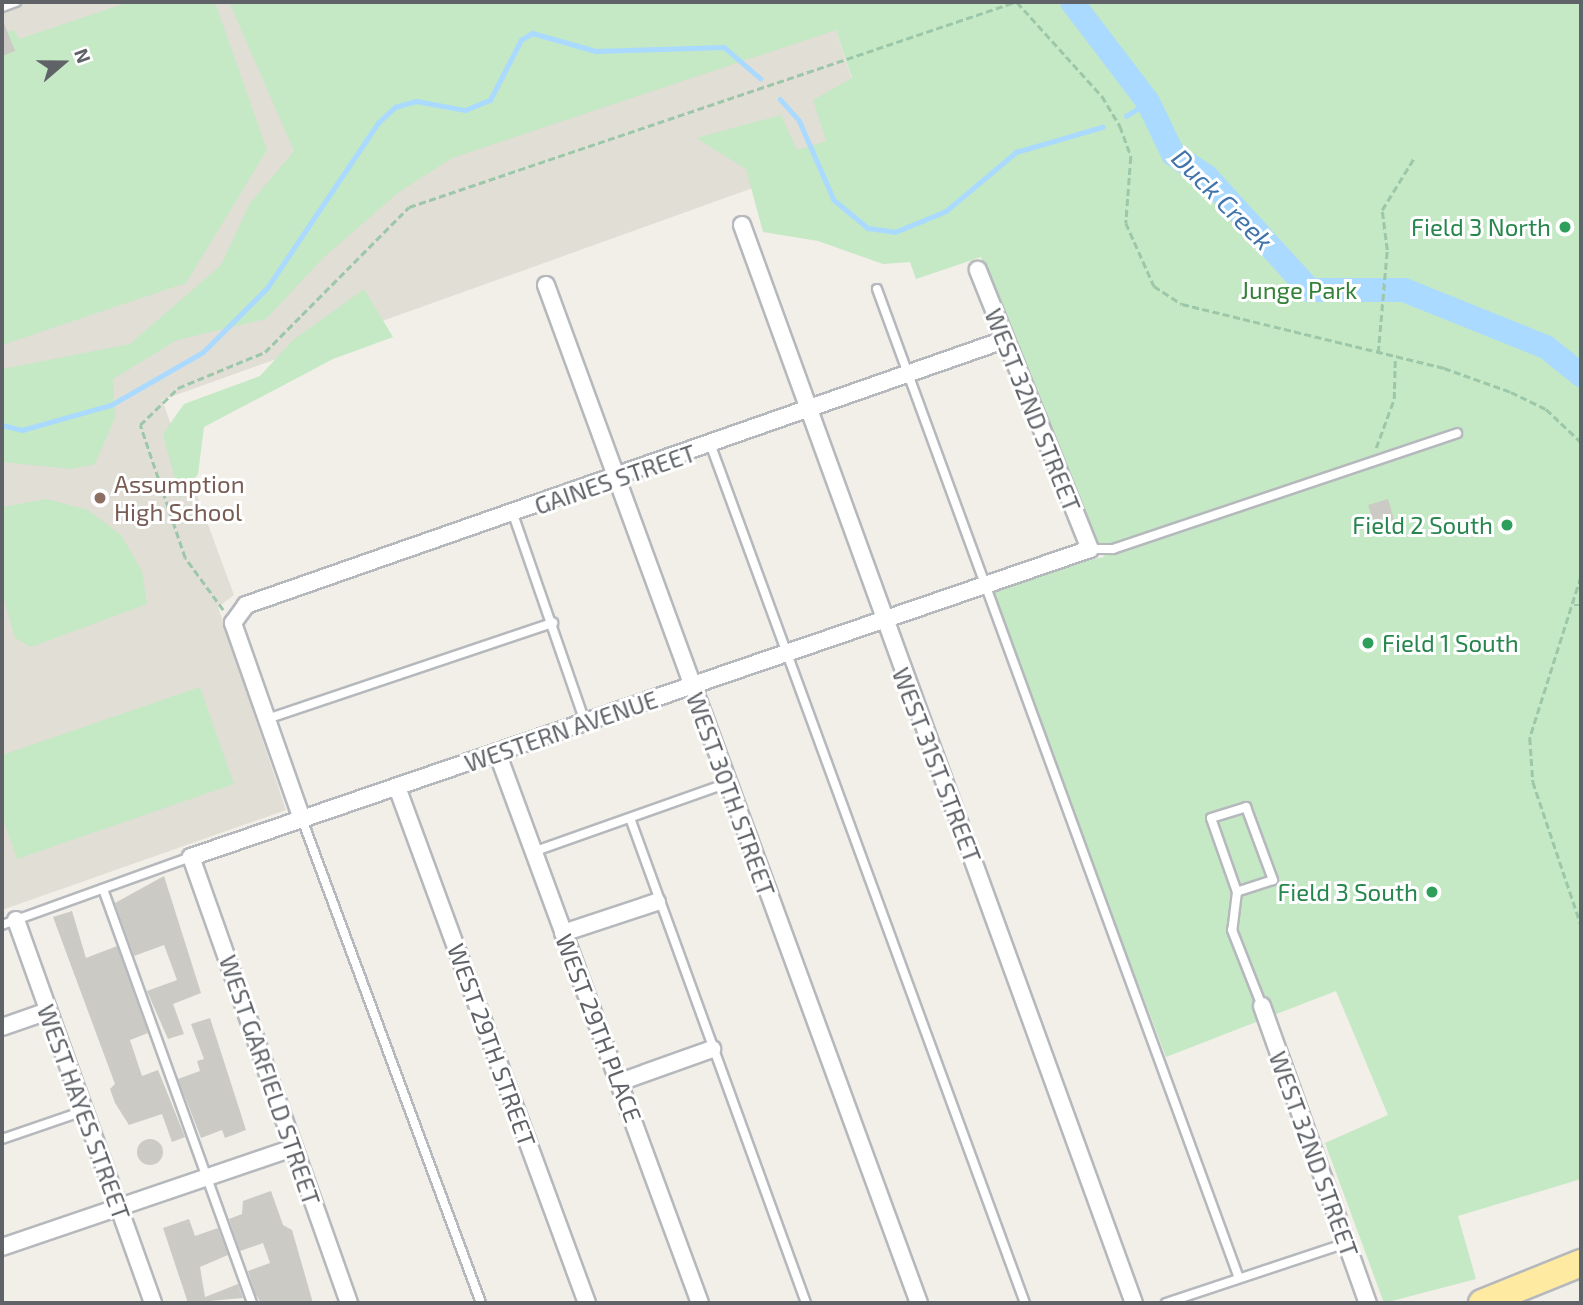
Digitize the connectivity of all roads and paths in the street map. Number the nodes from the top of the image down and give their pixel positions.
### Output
1 (16, 2) edge
2 (1016, 2) edge
3 (2, 7) edge
4 (1414, 158) dead end
5 (742, 225) dead end
6 (978, 270) dead end
7 (546, 285) dead end
8 (877, 289) dead end
9 (1004, 340) junction
10 (1378, 353) junction
11 (1395, 357) junction
12 (908, 375) junction
13 (808, 411) junction
14 (1457, 433) dead end
15 (1581, 442) edge
16 (711, 446) junction
17 (1369, 463) junction
18 (617, 479) junction
19 (513, 514) junction
20 (1090, 549) junction
21 (1581, 576) edge
22 (986, 585) junction
23 (1574, 605) junction
24 (1581, 605) edge
25 (882, 621) junction
26 (233, 623) junction
27 (553, 623) junction
28 (786, 653) junction
29 (691, 686) junction
30 (267, 719) junction
31 (585, 722) junction
32 (497, 752) junction
33 (728, 783) junction
34 (397, 787) junction
35 (630, 818) junction
36 (302, 819) junction
37 (533, 852) junction
38 (191, 857) junction
39 (103, 890) junction
40 (1237, 892) junction
41 (657, 902) junction
42 (9, 922) edge
43 (1581, 925) edge
44 (563, 933) junction
45 (1262, 1006) joint
46 (48, 1011) junction
47 (2, 1027) edge
48 (712, 1049) junction
49 (620, 1082) junction
50 (84, 1111) junction
51 (2, 1139) edge
52 (293, 1148) junction
53 (207, 1178) junction
54 (119, 1207) junction
55 (1346, 1243) junction
56 (2, 1247) edge
57 (1581, 1264) edge
58 (1239, 1278) junction
59 (153, 1303) edge
60 (252, 1303) edge
61 (349, 1303) edge
62 (481, 1303) edge
63 (587, 1303) edge
64 (700, 1303) edge
65 (806, 1303) edge
66 (919, 1303) edge
67 (1025, 1303) edge
68 (1134, 1303) edge
69 (1166, 1303) edge
70 (1368, 1303) edge
71 (1482, 1303) edge

1 - 3 lane
2 - 10 path
2 - 26 path
4 - 10 path
5 - 13 street, WEST 31ST STREET
6 - 9 street, WEST 32ND STREET
7 - 18 street, WEST 30TH STREET
8 - 12 lane
9 - 12 street, GAINES STREET
9 - 20 street, WEST 32ND STREET
10 - 11 path
11 - 15 path
11 - 17 path
12 - 13 street, GAINES STREET
12 - 22 lane
13 - 16 street, GAINES STREET
13 - 25 street, WEST 31ST STREET
14 - 17 lane
16 - 18 street, GAINES STREET
16 - 28 lane
17 - 20 lane
18 - 19 street, GAINES STREET
18 - 29 street, WEST 30TH STREET
19 - 26 street, GAINES STREET
19 - 27 lane
20 - 22 street, WESTERN AVENUE
21 - 23 path
22 - 25 street, WESTERN AVENUE
22 - 58 lane
23 - 24 path
23 - 43 path
25 - 28 street, WESTERN AVENUE
25 - 68 street, WEST 31ST STREET
26 - 30 street
27 - 30 lane
27 - 31 lane
28 - 29 street, WESTERN AVENUE
28 - 67 lane
29 - 31 street, WESTERN AVENUE
29 - 33 street, WEST 30TH STREET
30 - 36 street
31 - 32 street, WESTERN AVENUE
32 - 34 street, WESTERN AVENUE
32 - 37 street, WEST 29TH PLACE
33 - 35 lane
33 - 66 street, WEST 30TH STREET
34 - 36 street, WESTERN AVENUE
34 - 63 street, WEST 29TH STREET
35 - 37 lane
35 - 41 lane
36 - 38 street, WESTERN AVENUE
36 - 62 lane
37 - 44 street, WEST 29TH PLACE
38 - 39 lane
38 - 52 street, WEST GARFIELD STREET
39 - 42 lane
39 - 53 lane
40 - 40 lane
40 - 45 lane
41 - 44 street
41 - 48 lane
42 - 46 street, WEST HAYES STREET
44 - 49 street, WEST 29TH PLACE
45 - 55 street, WEST 32ND STREET
46 - 47 street
46 - 50 street, WEST HAYES STREET
48 - 49 street
48 - 65 lane
49 - 64 street, WEST 29TH PLACE
50 - 51 lane
50 - 54 street, WEST HAYES STREET
52 - 53 street
52 - 61 street, WEST GARFIELD STREET
53 - 54 street
53 - 60 lane
54 - 56 street
54 - 59 street, WEST HAYES STREET
55 - 58 lane
55 - 70 street, WEST 32ND STREET
57 - 71 highway
58 - 69 lane

